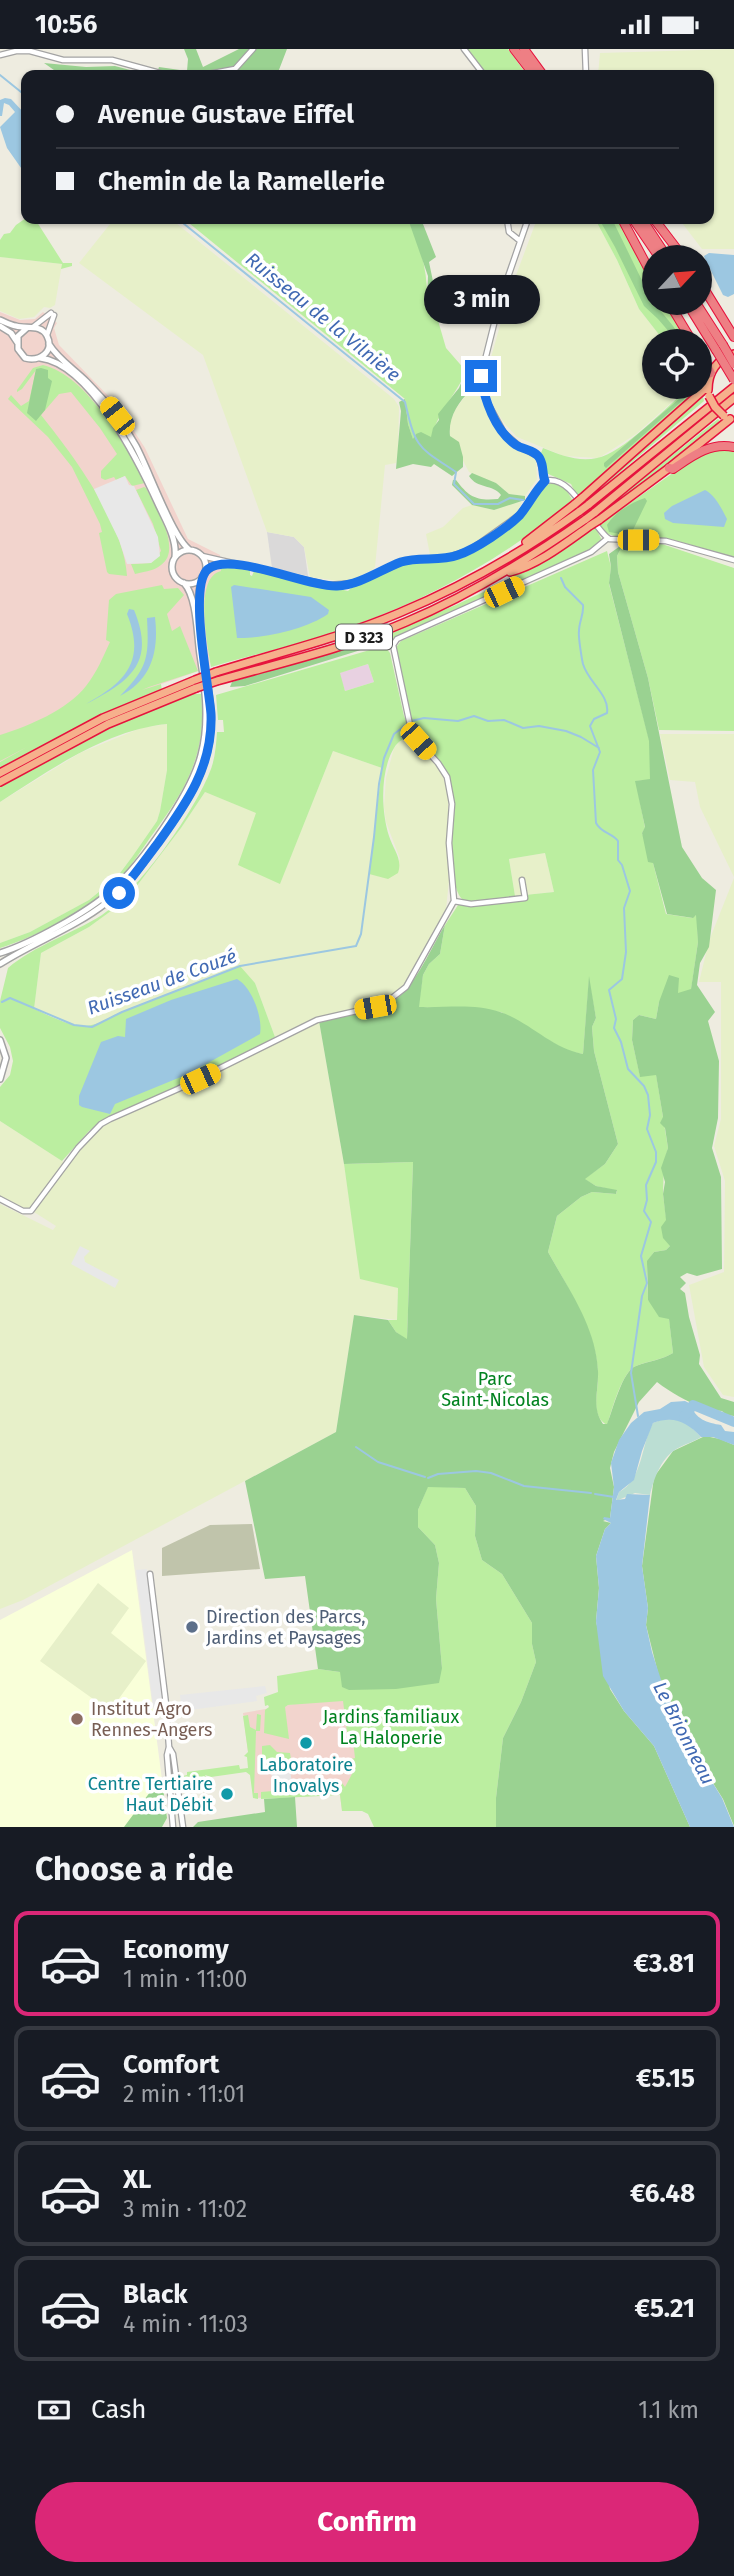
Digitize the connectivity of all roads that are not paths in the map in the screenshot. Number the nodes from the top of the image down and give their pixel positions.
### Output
1 (253, 49) edge
2 (464, 49) edge
3 (514, 49) edge
4 (524, 49) edge
5 (585, 49) edge
6 (0, 55) edge
7 (149, 70) edge
8 (230, 70) edge
9 (480, 70) edge
10 (530, 70) edge
11 (539, 70) edge
12 (586, 70) edge
13 (508, 224) edge
14 (526, 224) edge
15 (625, 224) edge
16 (636, 224) edge
17 (645, 224) edge
18 (658, 224) edge
19 (519, 240) junction
20 (651, 245) edge
21 (659, 245) edge
22 (674, 245) edge
23 (642, 257) edge
24 (712, 301) edge
25 (696, 315) edge
26 (703, 315) edge
27 (0, 320) edge
28 (0, 326) edge
29 (30, 328) junction
30 (47, 335) junction
31 (734, 337) edge
32 (17, 342) junction
33 (49, 344) junction
34 (720, 347) junction
35 (734, 354) edge
36 (40, 358) junction
37 (734, 364) edge
38 (712, 372) edge
39 (734, 380) edge
40 (731, 389) edge
41 (693, 399) edge
42 (711, 399) edge
43 (734, 399) edge
44 (729, 419) edge
45 (734, 447) edge
46 (669, 468) junction
47 (545, 481) junction
48 (577, 507) junction
49 (596, 516) junction
50 (608, 538) junction
51 (190, 550) junction
52 (202, 556) junction
53 (175, 557) junction
54 (734, 560) edge
55 (237, 564) junction
56 (203, 575) junction
57 (184, 583) junction
58 (217, 676) junction
59 (195, 684) junction
60 (0, 771) edge
61 (0, 782) edge
62 (522, 880) dead end
63 (454, 901) junction
64 (0, 953) edge
65 (0, 964) edge
66 (0, 1040) edge
67 (0, 1079) edge
68 (0, 1199) edge
69 (150, 1574) dead end
70 (169, 1747) junction
71 (174, 1827) edge
72 (182, 1827) edge

1 - 8 street
2 - 9 street
3 - 10 highway
4 - 11 highway
5 - 12 street
6 - 7 street
13 - 19 street
14 - 19 street
15 - 23 highway
16 - 20 highway
17 - 21 highway
18 - 22 highway
19 - 47 street
24 - 31 highway
25 - 34 highway
26 - 34 highway
27 - 29 street
28 - 32 street
29 - 30 street
29 - 30 street
29 - 32 street
30 - 33 street
32 - 36 street
33 - 36 street
33 - 51 street
34 - 37 highway, bridge
34 - 39 highway, bridge
35 - 38 highway
36 - 53 street
40 - 48 highway, D 323, bridge
41 - 48 highway, bridge
42 - 44 highway, bridge
43 - 49 highway, D 323
44 - 46 highway
45 - 46 highway
46 - 49 highway
47 - 50 street
47 - 55 street
48 - 58 highway, D 323
49 - 58 highway, D 323, bridge
50 - 54 street
50 - 63 street
51 - 52 street
51 - 53 street
52 - 55 street
52 - 56 street
53 - 57 street
55 - 56 street
56 - 57 street
56 - 65 street
57 - 64 street
58 - 59 highway, D 323, bridge
59 - 60 highway, D 323
59 - 61 highway, D 323
62 - 63 street
63 - 68 street
66 - 67 street
69 - 70 street
70 - 71 street
70 - 72 street
71 - 72 street

